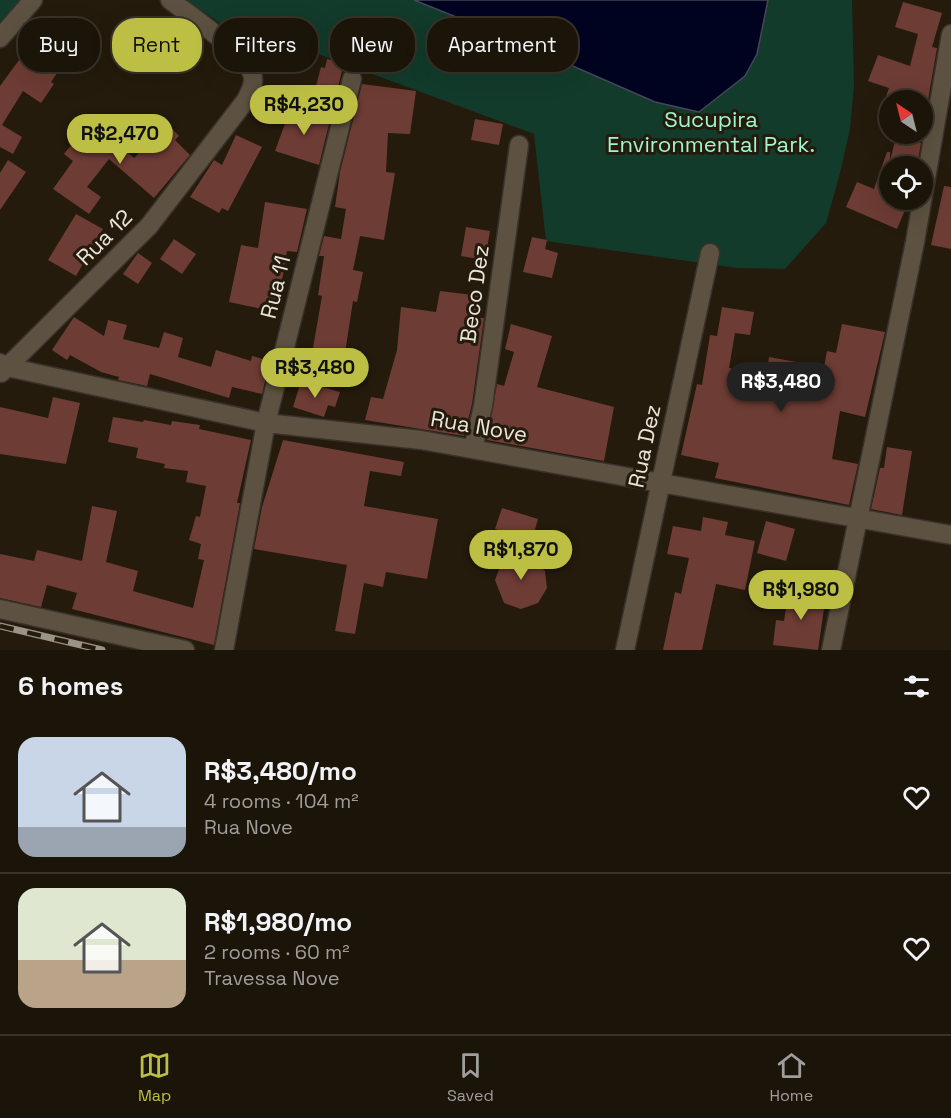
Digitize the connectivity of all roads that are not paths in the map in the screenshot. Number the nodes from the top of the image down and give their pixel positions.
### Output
1 (33, 0) edge
2 (170, 0) edge
3 (951, 34) edge
4 (1, 35) edge
5 (352, 79) dead end
6 (519, 145) dead end
7 (710, 253) dead end
8 (2, 368) edge
9 (266, 423) junction
10 (473, 449) junction
11 (661, 482) junction
12 (859, 517) junction
13 (951, 535) edge
14 (0, 609) edge
15 (185, 650) edge
16 (224, 650) edge
17 (625, 650) edge
18 (831, 650) edge

1 - 4 street
2 - 8 street, Rua 12
3 - 12 street
5 - 9 street, Rua 11
6 - 10 street, Beco Dez
7 - 11 street, Rua Dez
8 - 9 street, Rua Nove
9 - 10 street, Rua Nove
9 - 16 street, Rua 11
10 - 11 street, Rua Nove
11 - 12 street, Rua Nove
11 - 17 street, Rua Dez
12 - 13 street, Rua Nove
12 - 18 street
14 - 15 street

